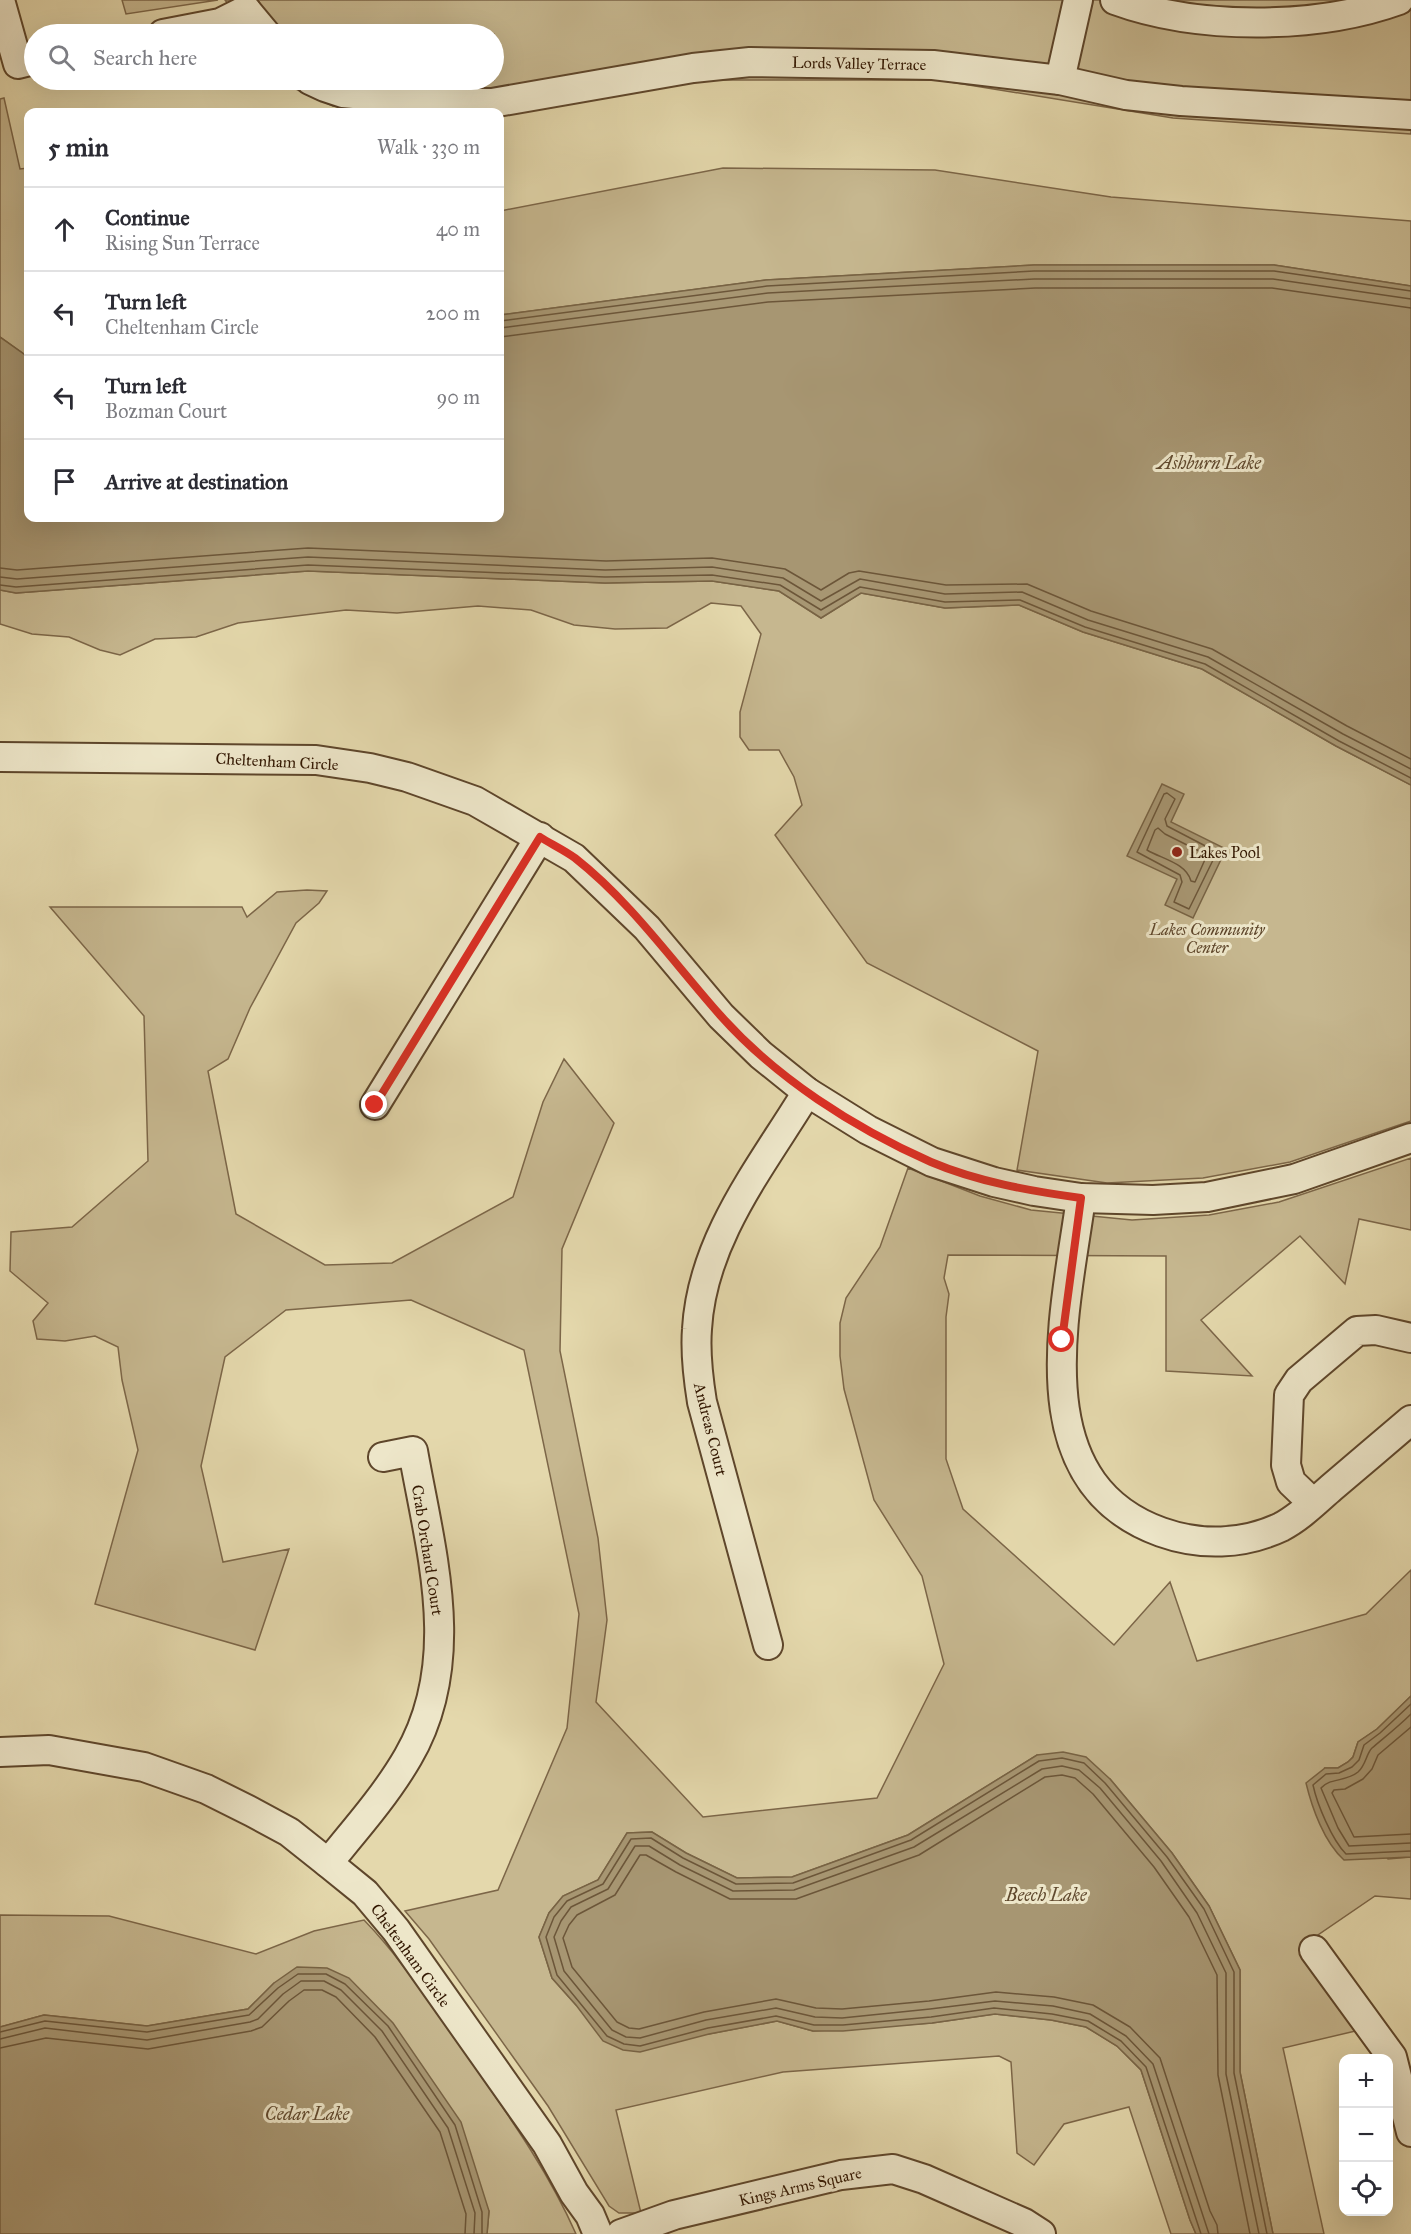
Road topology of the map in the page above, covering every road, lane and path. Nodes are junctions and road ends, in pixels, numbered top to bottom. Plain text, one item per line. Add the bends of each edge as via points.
1 (0, 0) edge
2 (1078, 0) edge
3 (1115, 0) edge
4 (1399, 0) edge
5 (249, 5) edge
6 (215, 24) edge
7 (260, 24) edge
8 (24, 62) edge
9 (1060, 80) junction
10 (334, 90) edge
11 (1411, 115) edge
12 (0, 757) edge
13 (540, 837) junction
14 (807, 1092) junction
15 (375, 1105) dead end
16 (1411, 1138) edge
17 (1081, 1198) junction
18 (1411, 1338) edge
19 (1411, 1420) edge
20 (383, 1457) dead end
21 (1313, 1503) junction
22 (768, 1645) dead end
23 (0, 1752) edge
24 (328, 1863) junction
25 (1314, 1950) dead end
26 (1411, 2132) edge
27 (597, 2234) edge
28 (621, 2234) edge
29 (1041, 2234) edge

1 - 8 street via 18,64
2 - 9 street
3 - 4 street via 1184,17 1242,22 1341,16
5 - 6 street
5 - 7 street
9 - 10 street, Lords Valley Terrace via 933,65 769,62 693,68 501,102 454,103
9 - 11 street, Lords Valley Terrace via 1181,102
12 - 13 street, Cheltenham Circle via 316,760 370,768 475,801
13 - 14 street, Cheltenham Circle via 574,858 608,889 647,928 722,1017
13 - 15 street
14 - 17 street, Cheltenham Circle via 868,1130 932,1162 1004,1184
14 - 22 street, Andreas Court via 726,1224 711,1257 697,1329 702,1402
16 - 17 street, Cheltenham Circle via 1294,1179 1207,1197
17 - 21 street via 1062,1340 1063,1399 1076,1452 1095,1484 1137,1521 1175,1537 1208,1542 1263,1534 1297,1518
18 - 21 street via 1376,1330 1358,1331 1299,1380 1288,1395 1287,1465 1291,1482
19 - 21 street
20 - 24 street, Crab Orchard Court via 413,1451 439,1601 435,1681 409,1756
23 - 24 street, Cheltenham Circle via 49,1750 144,1767 206,1789 252,1812 289,1832
24 - 27 street, Cheltenham Circle via 365,1893 396,1930 547,2144 590,2215
25 - 26 street via 1392,2057
28 - 29 street, Kings Arms Square via 674,2215 842,2175 893,2169 924,2179

